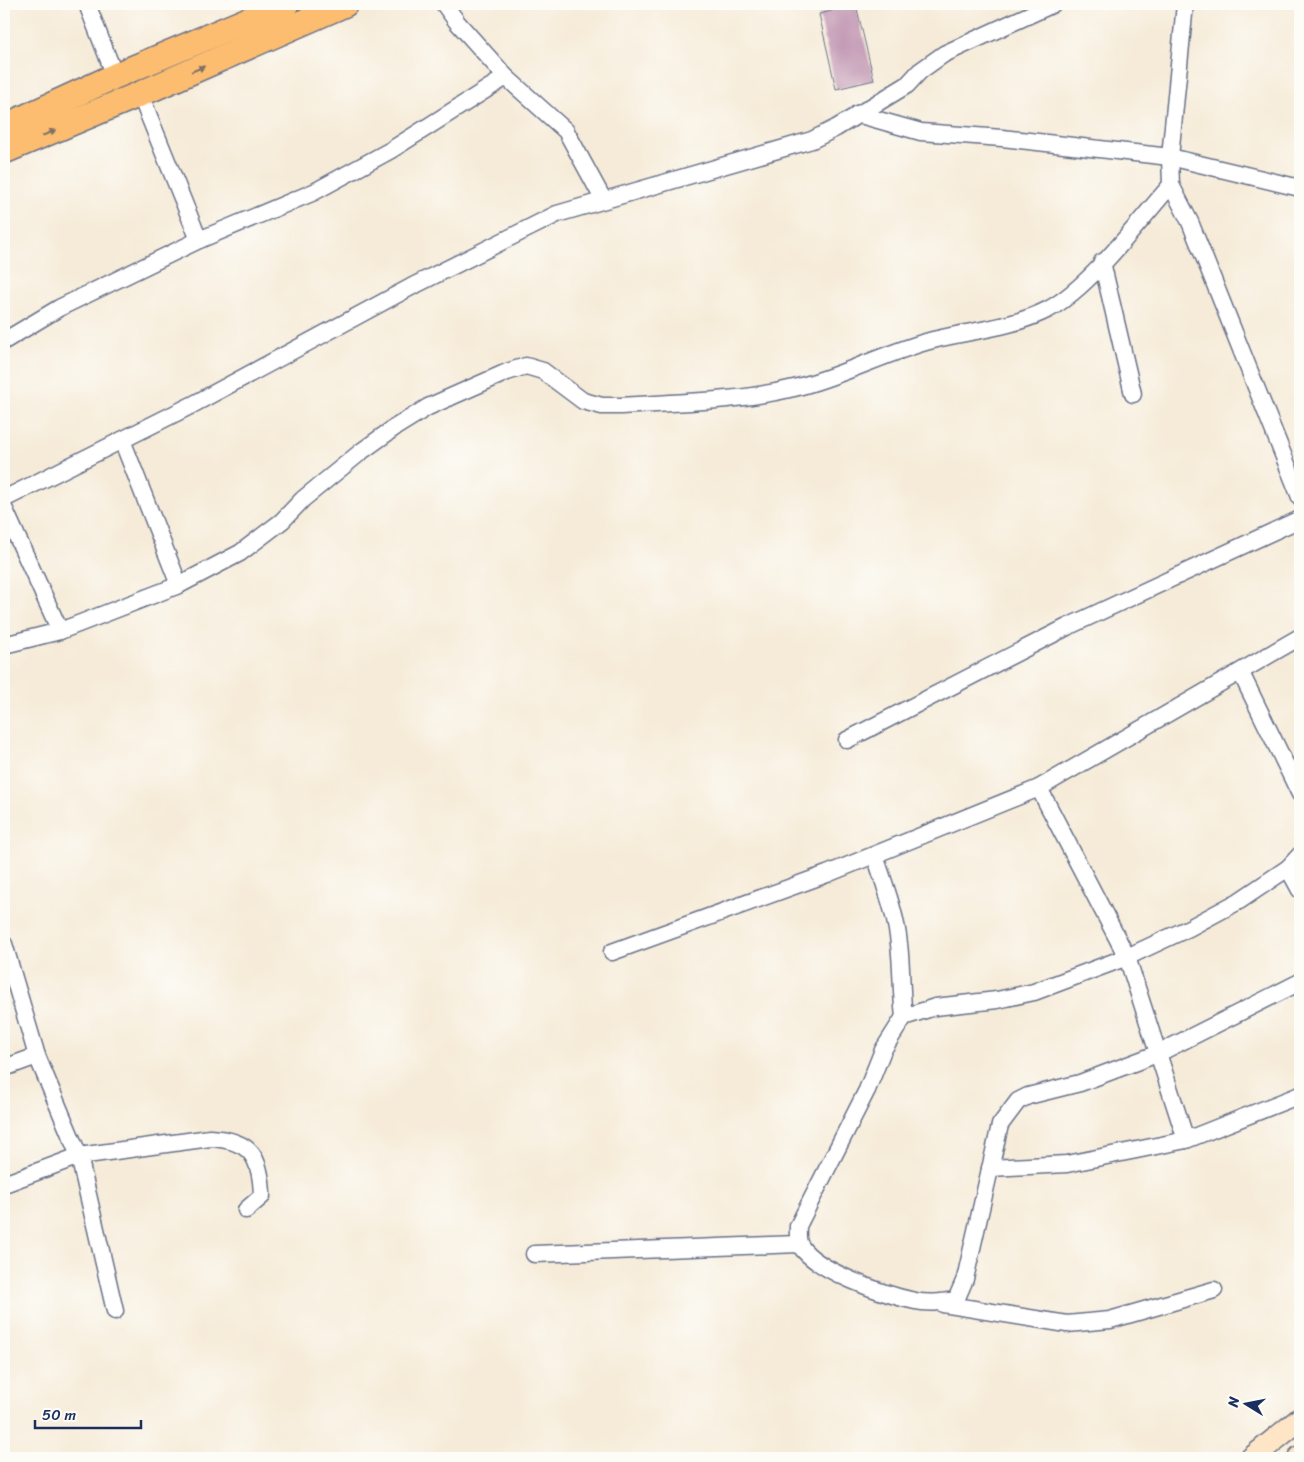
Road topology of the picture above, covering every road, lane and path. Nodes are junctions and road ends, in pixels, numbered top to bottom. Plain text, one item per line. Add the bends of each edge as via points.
1 (87, 4) edge
2 (286, 4) edge
3 (345, 4) edge
4 (444, 4) edge
5 (1053, 4) edge
6 (1185, 4) edge
7 (225, 30) junction
8 (238, 52) junction
9 (115, 76) junction
10 (506, 77) junction
11 (140, 94) junction
12 (857, 114) junction
13 (4, 127) edge
14 (4, 151) edge
15 (1170, 157) junction
16 (1171, 185) junction
17 (1300, 188) edge
18 (603, 199) junction
19 (199, 240) junction
20 (1102, 262) junction
21 (4, 342) edge
22 (1133, 394) dead end
23 (122, 440) junction
24 (1300, 497) edge
25 (4, 498) edge
26 (4, 508) edge
27 (1300, 519) edge
28 (179, 584) junction
29 (60, 631) junction
30 (1300, 637) edge
31 (4, 645) edge
32 (1241, 673) junction
33 (847, 740) dead end
34 (1040, 788) junction
35 (1300, 794) edge
36 (875, 855) junction
37 (1300, 855) edge
38 (1288, 868) junction
39 (1300, 890) edge
40 (4, 944) edge
41 (612, 952) dead end
42 (1127, 957) junction
43 (1300, 982) edge
44 (904, 1017) junction
45 (1157, 1054) junction
46 (38, 1056) junction
47 (4, 1068) edge
48 (1300, 1095) edge
49 (1186, 1140) junction
50 (79, 1156) junction
51 (990, 1168) junction
52 (4, 1184) edge
53 (246, 1210) dead end
54 (799, 1244) junction
55 (534, 1254) dead end
56 (1214, 1290) dead end
57 (939, 1303) junction
58 (115, 1311) dead end
59 (1300, 1419) edge
60 (1252, 1458) edge

1 - 9 street
2 - 7 main road
3 - 8 main road
4 - 10 street
5 - 12 street via 944,54 907,85
6 - 15 street
7 - 8 main road
7 - 9 main road
11 -> 8 main road
9 - 13 main road
10 - 18 street via 566,131
10 - 19 street via 391,150 314,192
14 -> 11 main road
11 - 19 street
12 - 15 street via 921,132
12 - 18 street via 812,140
15 - 16 street
15 - 17 street
16 - 20 street
16 - 24 street via 1190,222
18 - 23 street via 557,214 411,287
19 - 21 street via 59,308
20 - 22 street
20 - 28 street via 1075,290 1050,308 1013,324 933,340 795,388 739,399 602,406 583,401 543,371 526,366 507,372 428,407 394,428 240,553
23 - 25 street
23 - 28 street
26 - 29 street
27 - 33 street via 1067,626
28 - 29 street
29 - 31 street
30 - 32 street
32 - 34 street
32 - 35 street
34 - 36 street
34 - 42 street
36 - 41 street
36 - 44 street via 893,910
37 - 38 street
38 - 39 street
38 - 42 street via 1239,901
40 - 46 street
42 - 44 street via 1034,992 935,1007
42 - 45 street
43 - 45 street
44 - 54 street via 884,1050 798,1226
45 - 49 street
45 - 51 street via 1080,1083 1018,1101 1000,1125
46 - 47 street
46 - 50 street
48 - 49 street
49 - 51 street via 1067,1164
50 - 52 street
50 - 53 street via 210,1138 233,1140 257,1158 262,1174 262,1196
50 - 58 street
51 - 57 street via 965,1279 956,1300
54 - 55 street
54 - 57 street via 819,1264 853,1281 915,1301
56 - 57 street via 1110,1320 1066,1324
59 - 60 street

